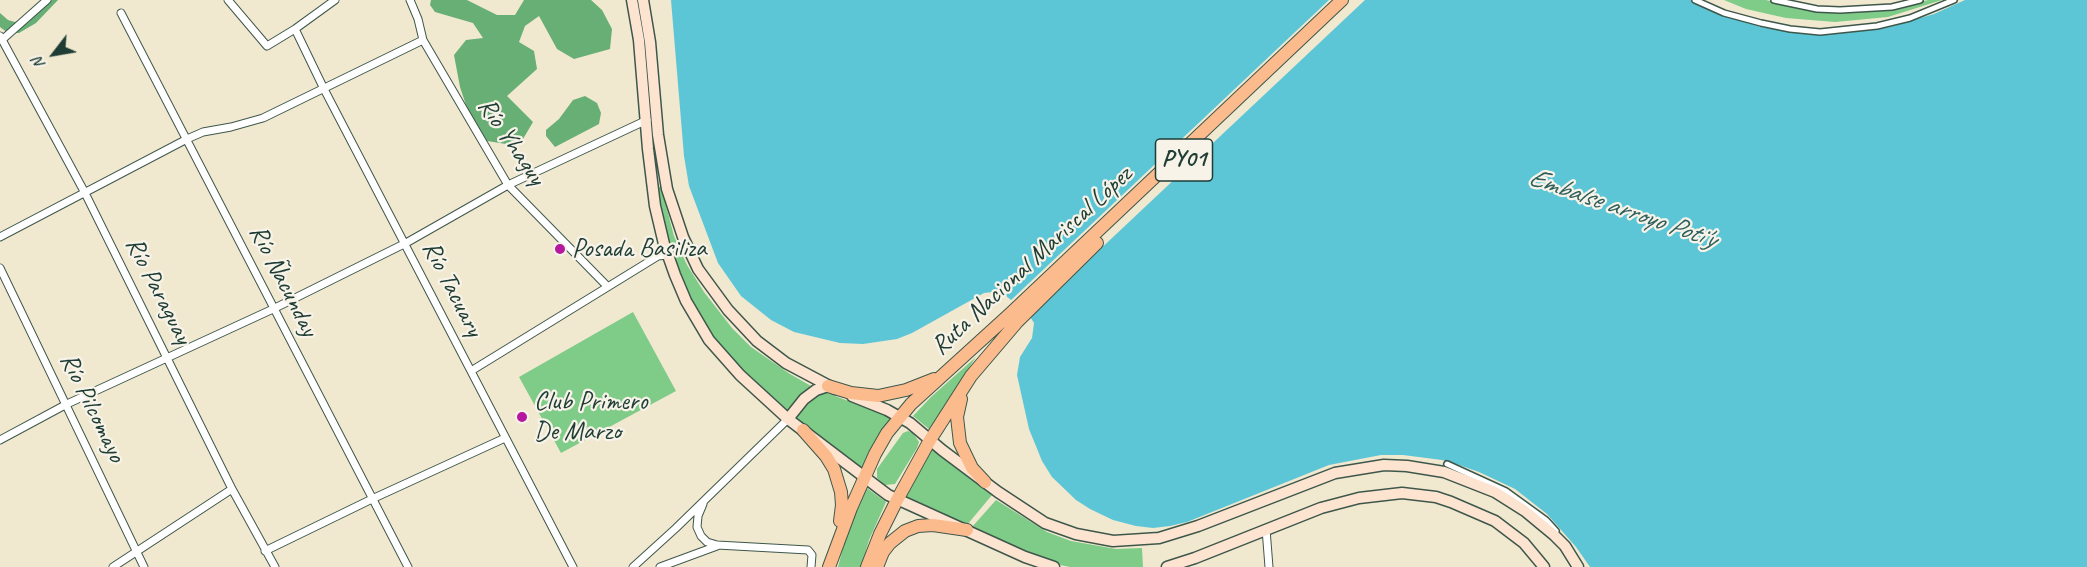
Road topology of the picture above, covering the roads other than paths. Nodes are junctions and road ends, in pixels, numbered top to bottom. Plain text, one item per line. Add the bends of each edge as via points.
1 (47, 0) edge
2 (228, 0) edge
3 (335, 0) edge
4 (410, 0) edge
5 (632, 0) edge
6 (643, 0) edge
7 (1342, 0) edge
8 (1352, 0) edge
9 (1695, 0) edge
10 (1774, 0) edge
11 (1920, 0) edge
12 (1954, 0) edge
13 (121, 13) dead end
14 (296, 29) junction
15 (1, 38) edge
16 (423, 40) junction
17 (324, 89) junction
18 (647, 120) junction
19 (187, 139) junction
20 (508, 185) junction
21 (85, 193) junction
22 (0, 237) edge
23 (406, 243) junction
24 (667, 255) junction
25 (0, 268) edge
26 (607, 286) junction
27 (273, 309) junction
28 (1013, 318) junction
29 (167, 357) junction
30 (471, 371) junction
31 (944, 374) junction
32 (971, 376) junction
33 (828, 386) junction
34 (67, 404) junction
35 (900, 418) junction
36 (788, 419) junction
37 (803, 430) junction
38 (505, 438) junction
39 (0, 440) edge
40 (930, 440) junction
41 (1447, 464) dead end
42 (864, 477) junction
43 (985, 482) junction
44 (232, 489) junction
45 (372, 499) junction
46 (897, 500) junction
47 (703, 502) junction
48 (1266, 529) junction
49 (967, 530) junction
50 (838, 540) junction
51 (717, 545) junction
52 (265, 551) junction
53 (137, 552) junction
54 (113, 567) edge
55 (144, 567) edge
56 (275, 567) edge
57 (408, 567) edge
58 (573, 567) edge
59 (633, 567) edge
60 (660, 567) edge
61 (811, 567) edge
62 (830, 567) edge
63 (867, 567) edge
64 (877, 567) edge
65 (1054, 567) edge
66 (1167, 567) edge
67 (1269, 567) edge
68 (1544, 567) edge
69 (1578, 567) edge
70 (1584, 567) edge

1 - 15 street
2 - 14 street via 267,46
3 - 14 street
4 - 16 street, Río Yhaguy
5 - 18 main road
6 - 33 main road via 667,189 698,269 757,341 786,363
7 - 28 highway, Ruta Nacional Mariscal López / PY01
8 - 28 highway, Ruta Nacional Mariscal López / PY01
9 - 12 street via 1729,15 1820,32 1877,26
10 - 11 street via 1840,10 1892,7
13 - 19 street, Río Ñacunday
14 - 17 street, Río Tacuary
15 - 21 street, Río Paraguay
16 - 17 street
16 - 20 street, Río Yhaguy
17 - 19 street via 263,118
17 - 23 street, Río Tacuary
18 - 20 street
18 - 24 main road via 653,190
19 - 21 street
19 - 27 street, Río Ñacunday
20 - 23 street
20 - 26 street, Río Yhaguy
21 - 22 street
21 - 29 street, Río Paraguay
23 - 27 street
23 - 30 street, Río Tacuary
24 - 26 street via 658,255
24 - 36 main road via 686,301 710,340 740,375
25 - 34 street, Río Pilcomayo
26 - 30 street
27 - 29 street
27 - 45 street, Río Ñacunday
28 - 31 highway, Ruta Nacional Mariscal López / PY01
28 - 32 highway, Ruta Nacional Mariscal López / PY01
29 - 34 street
29 - 44 street, Río Paraguay
30 - 38 street, Río Tacuary
31 - 33 highway via 906,390 878,396
31 - 35 highway, Ruta Nacional Mariscal López / PY01
32 - 40 highway, Ruta Nacional Mariscal López / PY01
32 - 43 highway via 958,408 957,432 965,456
33 - 35 main road
33 - 36 main road via 804,399
34 - 39 street
34 - 53 street, Río Pilcomayo
35 - 40 main road
35 - 42 highway, Ruta Nacional Mariscal López / PY01 via 887,433
36 - 37 main road
36 - 47 street
37 - 42 main road
37 - 50 highway via 826,456 838,481 842,506
38 - 45 street
38 - 58 street, Río Tacuary
40 - 43 main road
40 - 46 highway, Ruta Nacional Mariscal López / PY01
41 - 70 street via 1506,491 1530,507 1554,529
42 - 46 main road
42 - 50 highway, Ruta Nacional Mariscal López / PY01
43 - 69 main road via 1045,523 1113,541 1144,540 1178,532 1335,473 1384,465 1426,469 1481,485 1511,502 1554,535
44 - 52 street, Río Paraguay
44 - 53 street
45 - 52 street
45 - 57 street, Río Ñacunday
46 - 49 main road
46 - 63 highway, Ruta Nacional Mariscal López / PY01
47 - 51 street via 698,527 707,542
47 - 59 street
48 - 66 main road
48 - 67 street
48 - 68 main road via 1359,498 1401,493 1436,497 1495,521 1524,543
49 - 64 highway via 933,525 905,531 883,552
49 - 65 main road
50 - 62 highway, Ruta Nacional Mariscal López / PY01
51 - 60 street
51 - 61 street via 805,549 811,552
52 - 56 street, Río Paraguay
53 - 54 street
53 - 55 street, Río Pilcomayo

